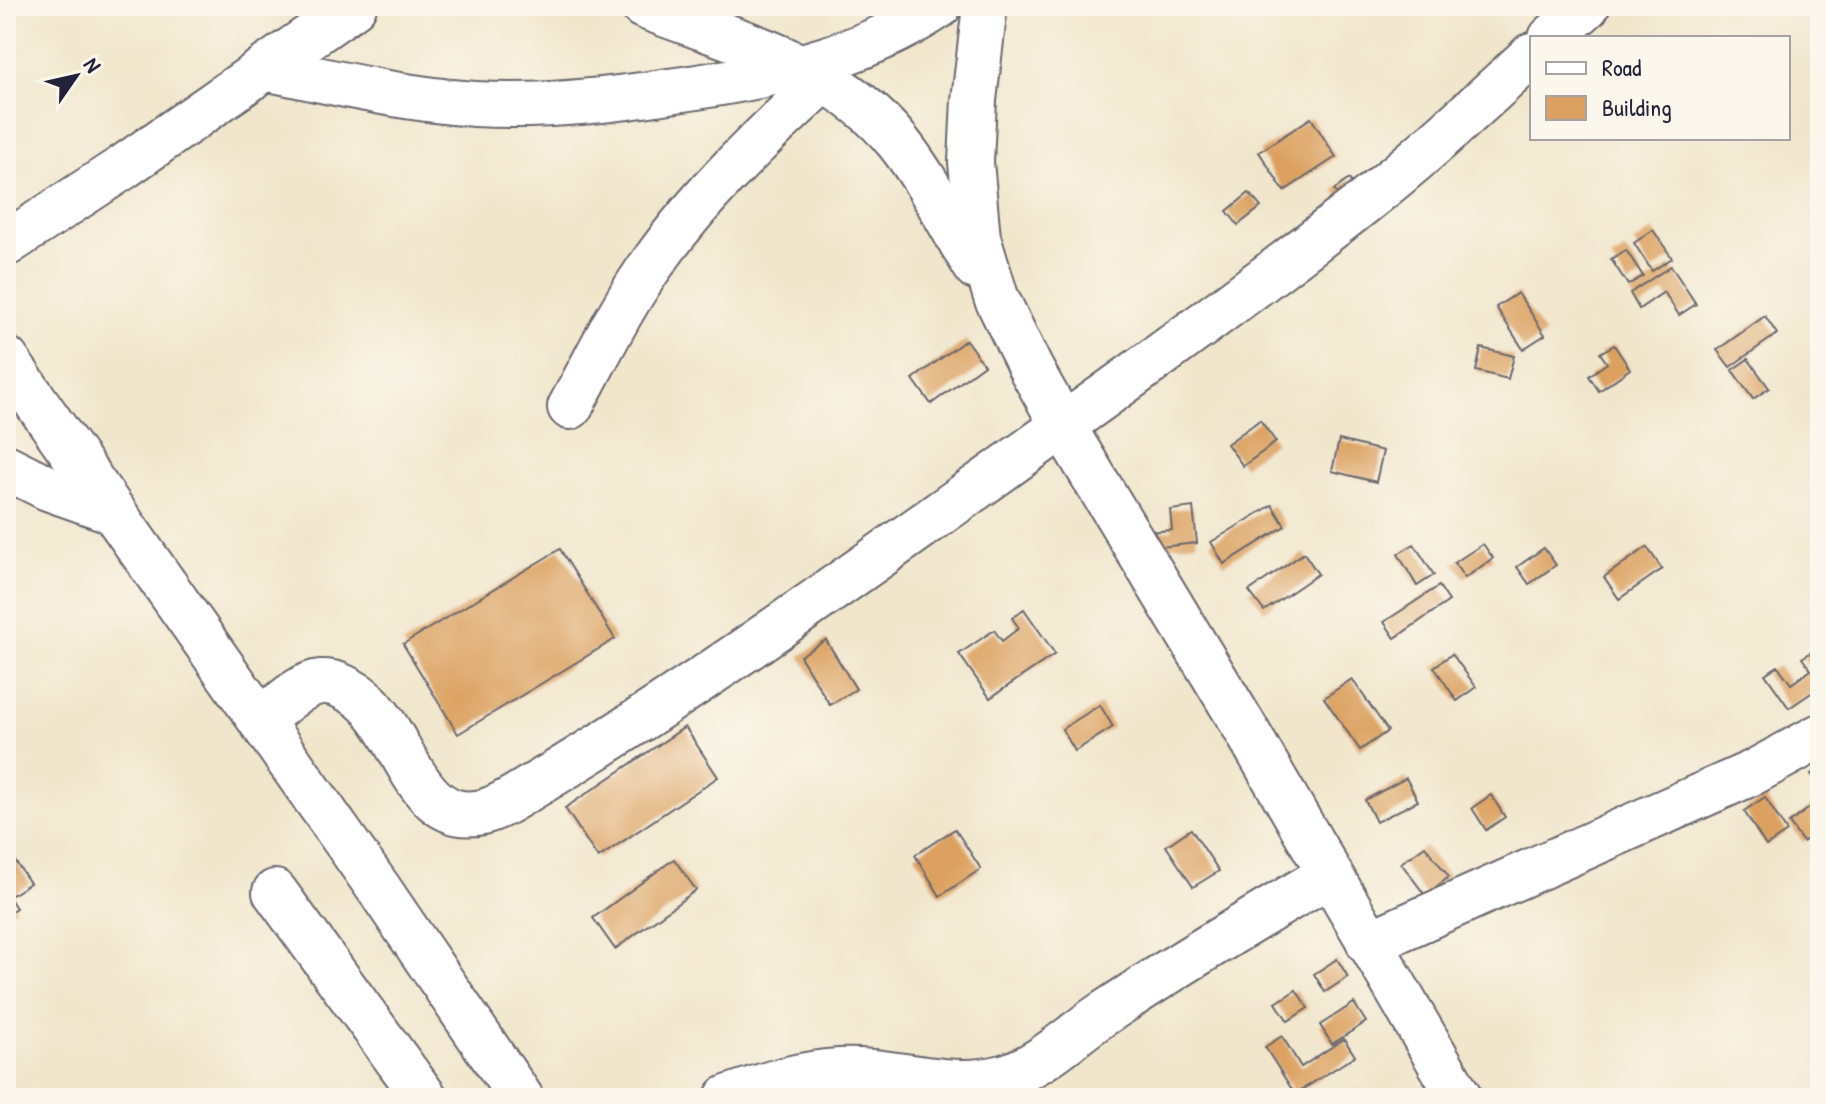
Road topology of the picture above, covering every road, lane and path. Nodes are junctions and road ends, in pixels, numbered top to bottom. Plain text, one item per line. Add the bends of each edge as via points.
1 (354, 6) edge
2 (643, 6) edge
3 (939, 6) edge
4 (1587, 6) edge
5 (989, 7) edge
6 (1553, 36) edge
7 (1530, 57) edge
8 (265, 68) junction
9 (814, 72) junction
10 (6, 244) edge
11 (996, 297) junction
12 (6, 359) edge
13 (570, 407) dead end
14 (1063, 426) junction
15 (6, 467) edge
16 (113, 511) junction
17 (261, 721) junction
18 (1820, 736) edge
19 (1329, 875) junction
20 (275, 892) dead end
21 (1369, 943) junction
22 (425, 1098) edge
23 (521, 1098) edge
24 (727, 1098) edge
25 (1460, 1098) edge

1 - 8 street
2 - 9 street via 753,44
3 - 9 street
4 - 6 street
5 - 11 street via 974,100 971,162 978,238
7 - 14 street via 1367,200
8 - 9 street via 411,97 492,104 626,98
8 - 10 street
9 - 11 street via 897,140
9 - 13 street via 716,183 639,283
11 - 14 street
12 - 16 street
14 - 17 street via 709,672 499,806 462,813 436,804 381,716 362,696 338,684 310,685
14 - 19 street
15 - 16 street
16 - 17 street
17 - 23 street
18 - 21 street via 1754,772
19 - 21 street
19 - 24 street via 1157,979 1039,1061 1004,1077 969,1083 840,1071 772,1082
20 - 22 street
21 - 25 street

